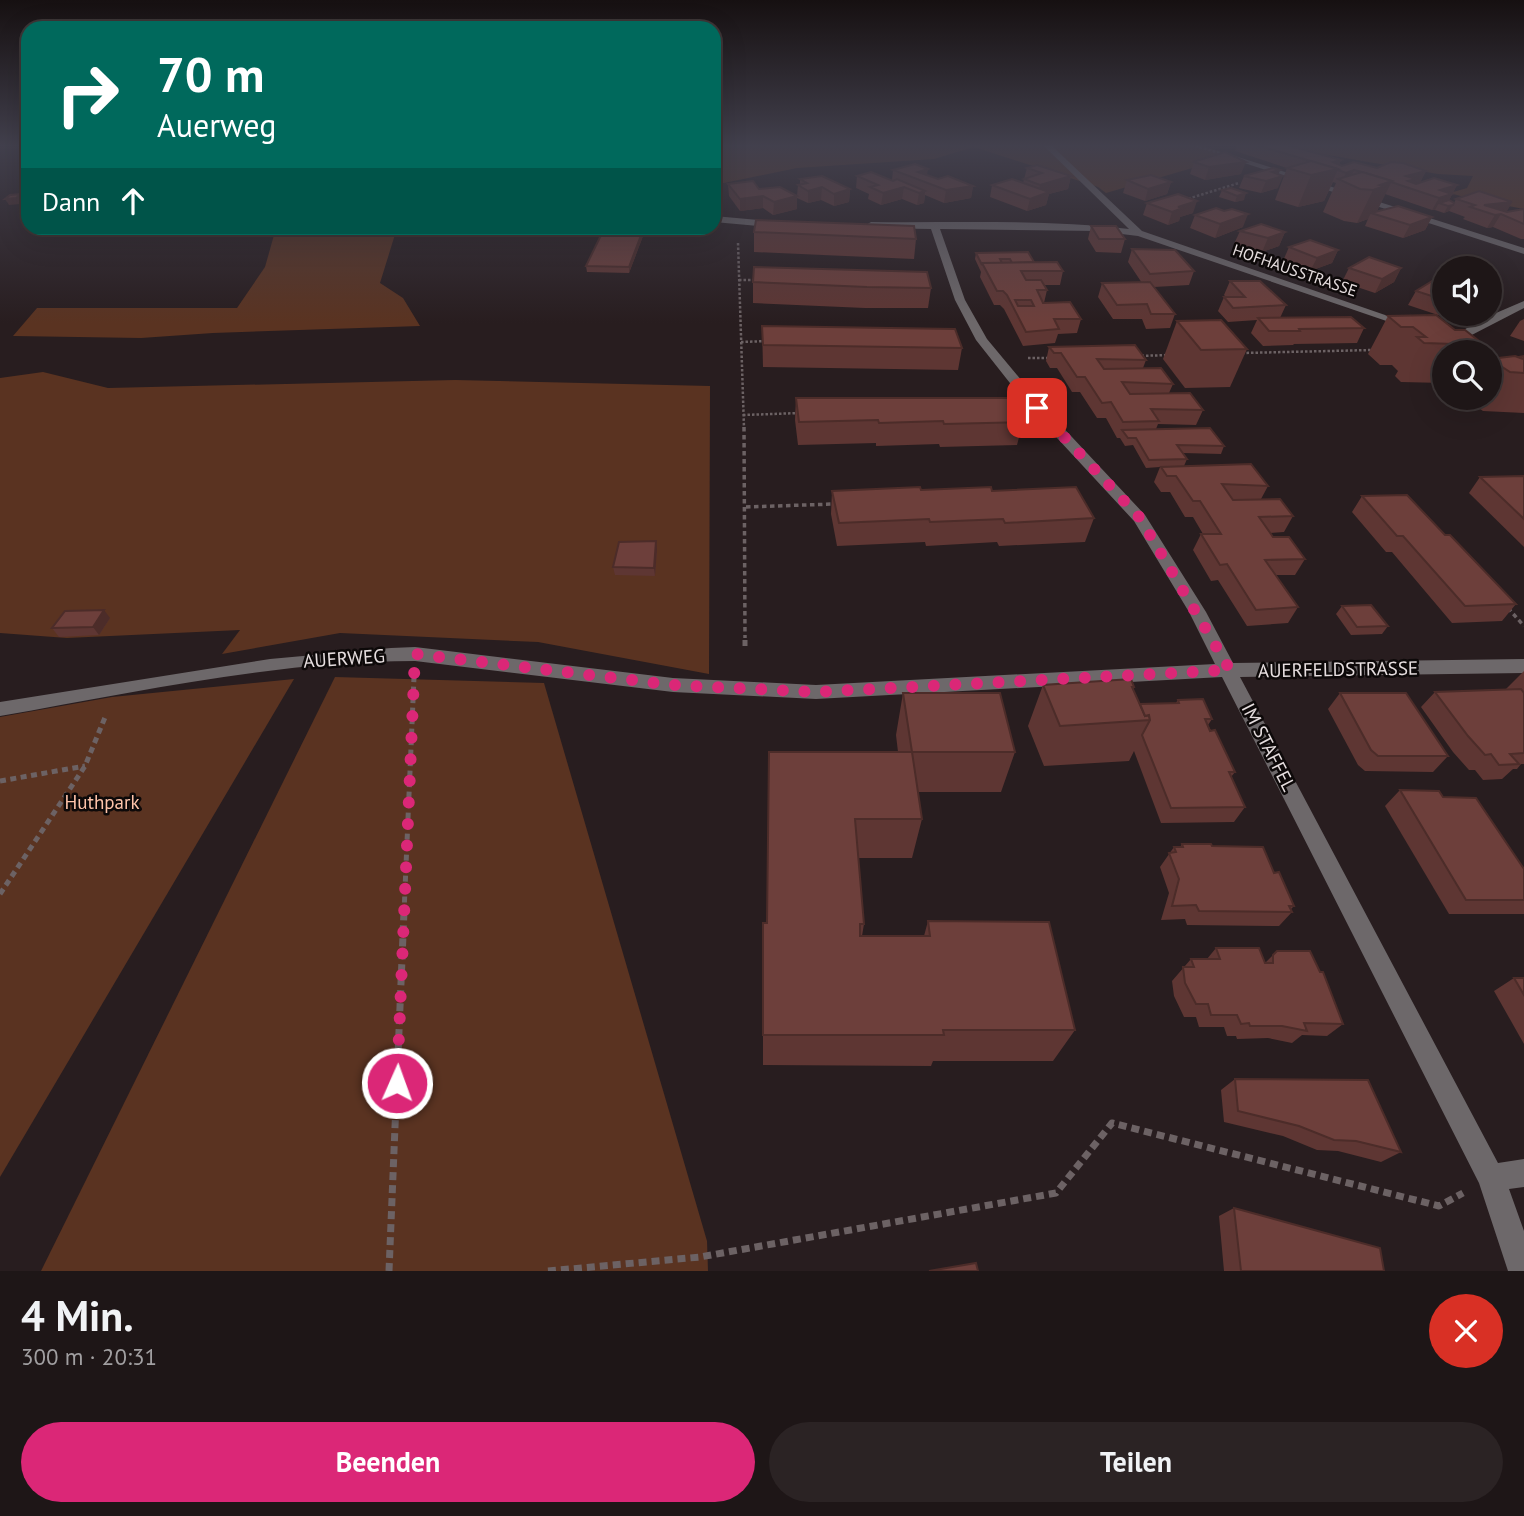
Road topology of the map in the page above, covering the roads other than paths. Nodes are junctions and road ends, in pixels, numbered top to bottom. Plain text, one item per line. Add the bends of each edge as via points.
1 (1109, 204) edge
2 (1383, 204) edge
3 (721, 220) edge
4 (788, 225) edge
5 (866, 225) edge
6 (934, 225) junction
7 (1139, 233) junction
8 (1524, 251) edge
9 (1524, 304) edge
10 (1416, 328) edge
11 (1451, 340) edge
12 (1524, 666) edge
13 (1230, 670) junction
14 (816, 692) joint
15 (0, 709) edge
16 (1524, 1173) edge
17 (1491, 1178) junction
18 (1524, 1271) edge

1 - 7 street
2 - 8 street
3 - 4 street
5 - 6 street, HOFHAUSSTRASSE
6 - 7 street, HOFHAUSSTRASSE
6 - 13 street, IM STAFFEL via 960,300 982,340 1037,408 1140,518
7 - 10 street, HOFHAUSSTRASSE
9 - 11 street
12 - 13 street, AUERFELDSTRASSE
13 - 14 street, AUERFELDSTRASSE
13 - 17 street, IM STAFFEL
14 - 15 street, AUERWEG via 673,685 384,654 298,661
16 - 17 street
17 - 18 street, IM STAFFEL

